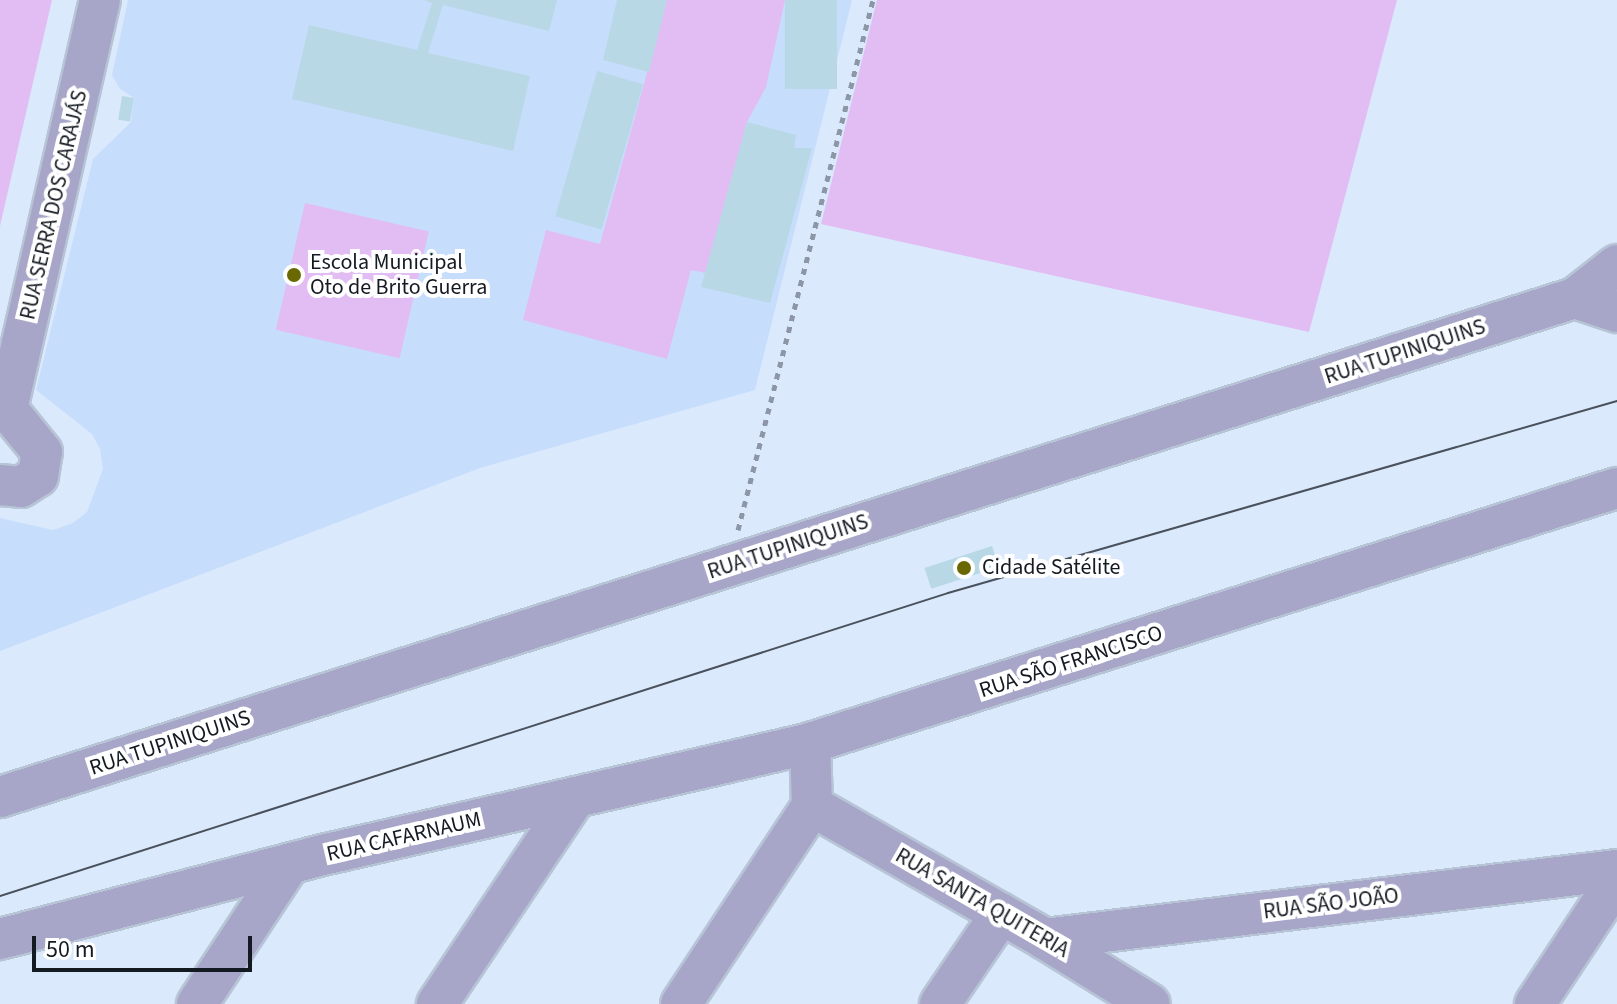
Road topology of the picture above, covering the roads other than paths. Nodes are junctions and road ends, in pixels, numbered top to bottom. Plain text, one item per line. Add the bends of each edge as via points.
1 (100, 0) edge
2 (1617, 265) edge
3 (1575, 298) junction
4 (1617, 312) edge
5 (4, 411) edge
6 (0, 485) edge
7 (1617, 488) edge
8 (810, 743) junction
9 (0, 797) edge
10 (575, 798) junction
11 (812, 806) junction
12 (288, 866) junction
13 (1617, 870) edge
14 (1617, 880) edge
15 (1001, 914) junction
16 (0, 939) edge
17 (1045, 939) junction
18 (197, 1004) edge
19 (437, 1004) edge
20 (681, 1004) edge
21 (940, 1004) edge
22 (1150, 1004) edge
23 (1535, 1004) edge

1 - 5 street, RUA SERRA DOS CARAJÁS
2 - 3 street, RUA TUPINIQUINS
3 - 4 street
3 - 9 street, RUA TUPINIQUINS
5 - 6 street, RUA SERRA DOS CARAJÁS via 42,452 38,476 21,487
7 - 8 street, RUA SÃO FRANCISCO
8 - 10 street, RUA CAFARNAUM
8 - 11 street
10 - 12 street, RUA CAFARNAUM
10 - 19 street
11 - 15 street, RUA SANTA QUITERIA
11 - 20 street
12 - 16 street, RUA CAFARNAUM
12 - 18 street
13 - 17 street, RUA SÃO JOÃO
14 - 23 street
15 - 17 street, RUA SANTA QUITERIA
15 - 21 street
17 - 22 street, RUA SANTA QUITERIA

